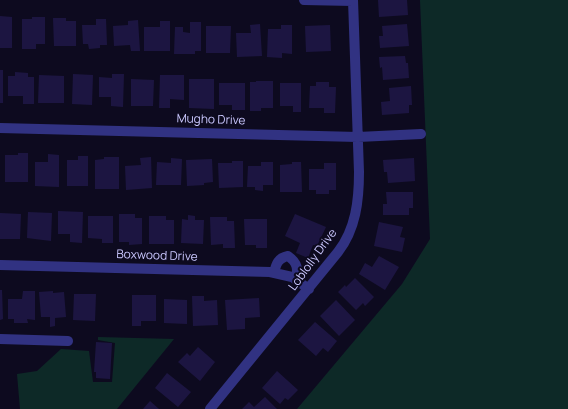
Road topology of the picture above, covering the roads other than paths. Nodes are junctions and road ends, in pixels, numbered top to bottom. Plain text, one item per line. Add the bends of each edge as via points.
1 (304, 0) edge
2 (353, 1) edge
3 (0, 128) edge
4 (421, 134) dead end
5 (358, 137) junction
6 (0, 265) edge
7 (274, 273) junction
8 (296, 280) junction
9 (309, 289) junction
10 (0, 339) edge
11 (68, 341) dead end
12 (210, 409) edge

1 - 2 street
2 - 5 street, Loblolly Drive
3 - 5 street, Mugho Drive
4 - 5 street, Mugho Drive
5 - 9 street, Loblolly Drive via 359,200 351,229 340,249
6 - 7 street, Boxwood Drive
7 - 8 street, Boxwood Drive
7 - 8 street via 281,258 288,256 295,261
8 - 9 street, Boxwood Drive
9 - 12 street, Loblolly Drive
10 - 11 street

